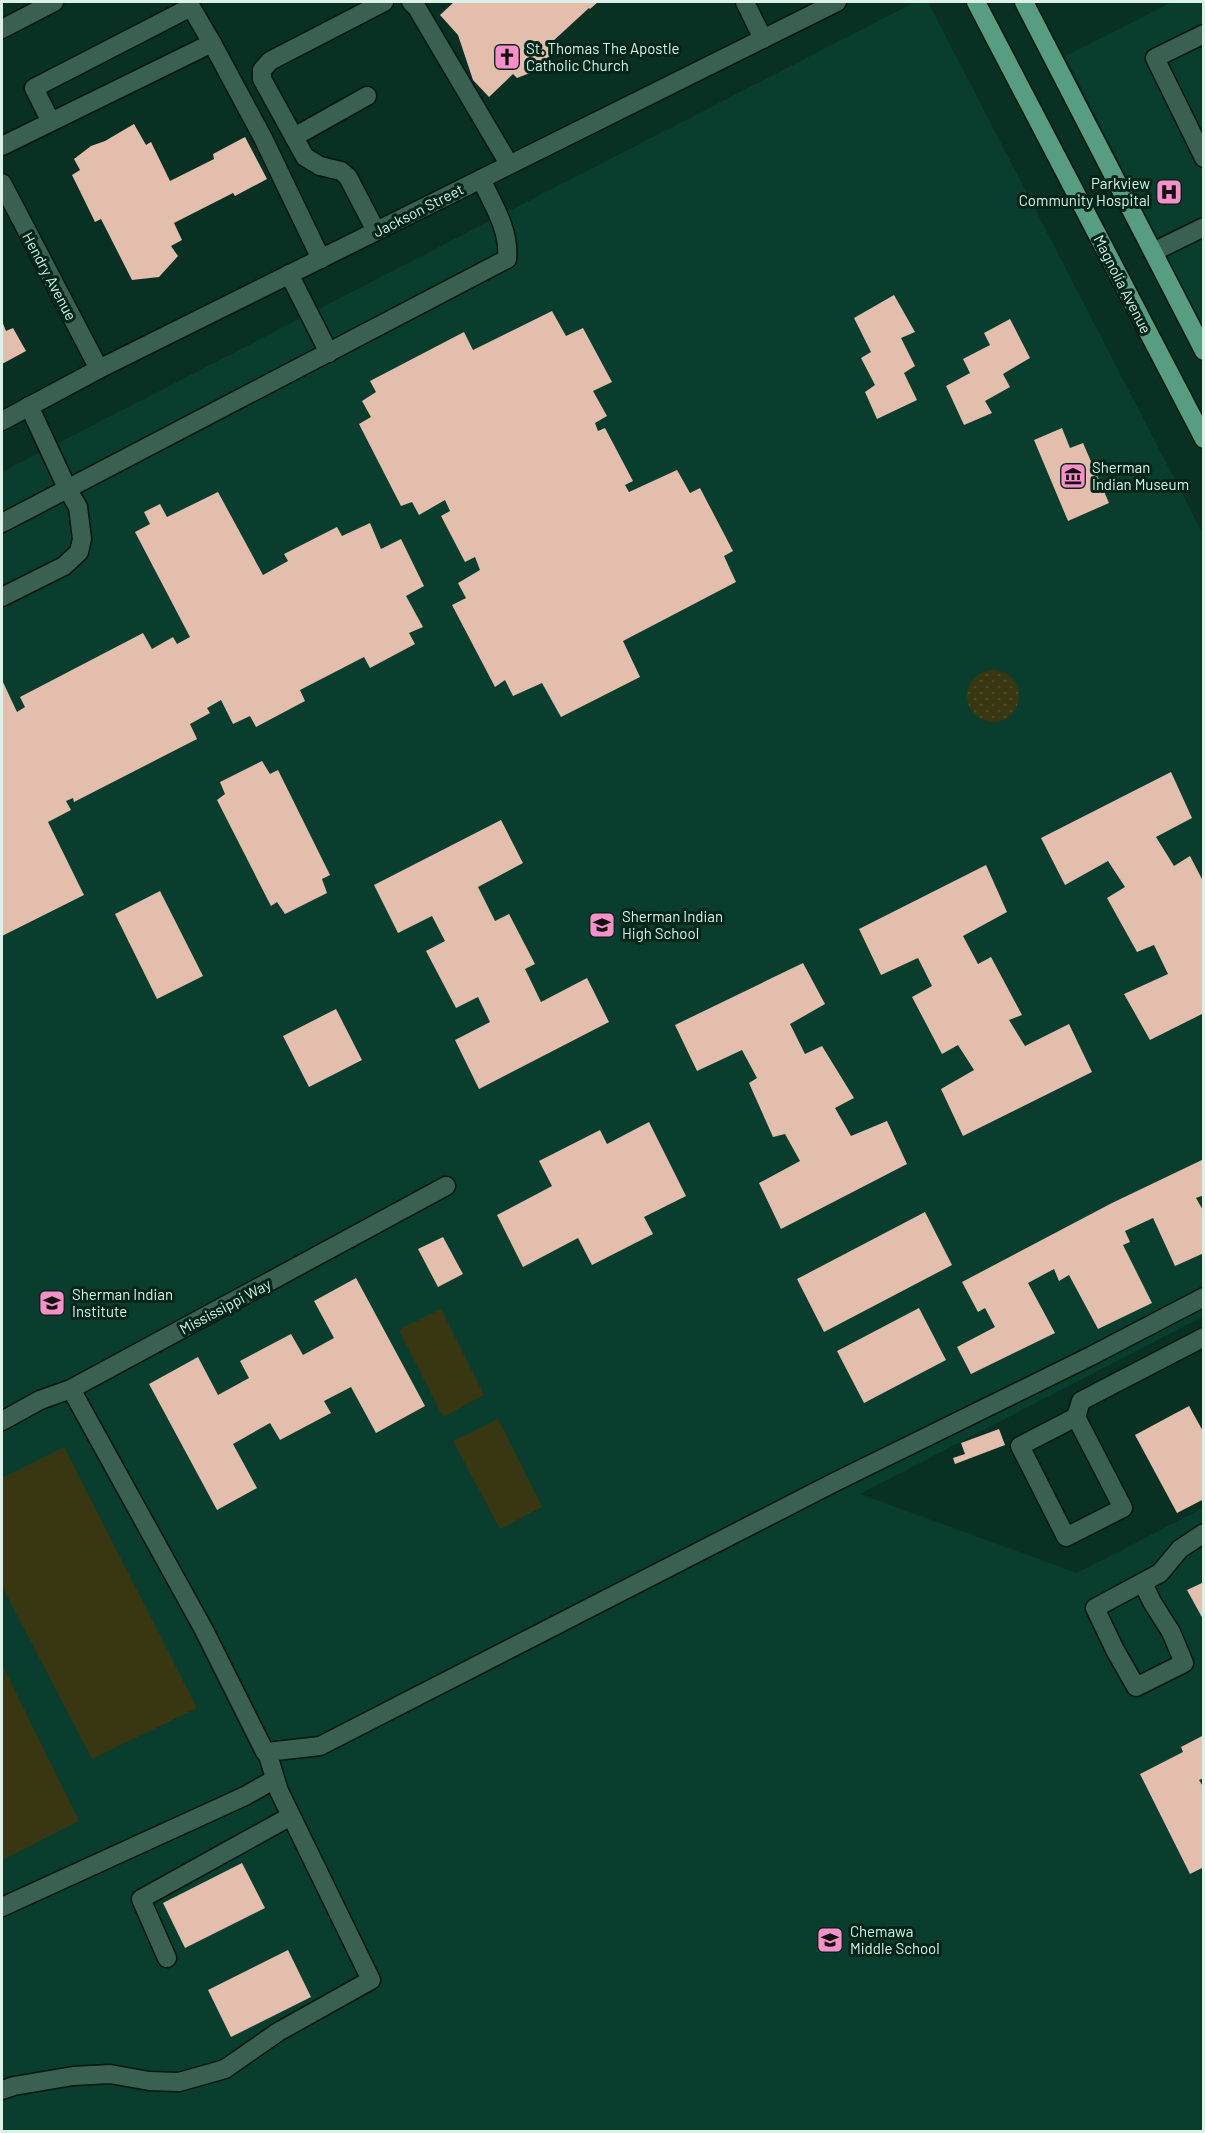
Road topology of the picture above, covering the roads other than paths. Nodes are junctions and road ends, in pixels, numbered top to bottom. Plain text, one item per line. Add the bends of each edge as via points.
1 (54, 2) edge
2 (384, 2) edge
3 (411, 2) edge
4 (745, 2) edge
5 (837, 2) edge
6 (976, 2) edge
7 (1024, 2) edge
8 (2, 29) edge
9 (1203, 34) edge
10 (763, 39) junction
11 (212, 43) junction
12 (367, 96) dead end
13 (51, 122) junction
14 (294, 137) junction
15 (2, 146) edge
16 (1203, 158) edge
17 (509, 164) junction
18 (481, 179) junction
19 (3, 191) edge
20 (1203, 227) edge
21 (376, 231) junction
22 (1152, 252) junction
23 (321, 259) junction
24 (290, 274) junction
25 (1203, 351) edge
26 (328, 353) junction
27 (99, 369) junction
28 (29, 406) junction
29 (2, 421) edge
30 (1203, 439) edge
31 (68, 490) junction
32 (2, 523) edge
33 (2, 597) edge
34 (446, 1186) dead end
35 (1203, 1297) edge
36 (1203, 1337) edge
37 (71, 1389) junction
38 (1076, 1417) junction
39 (2, 1421) edge
40 (1203, 1533) edge
41 (1143, 1583) junction
42 (267, 1752) junction
43 (275, 1779) junction
44 (291, 1816) junction
45 (2, 1907) edge
46 (167, 1958) dead end
47 (2, 2090) edge

1 - 8 street
2 - 14 street via 270,61 262,70 262,79
3 - 17 street
4 - 10 street
5 - 10 street, Jackson Street
6 - 30 main road, Magnolia Avenue
7 - 22 main road
9 - 16 street via 1155,58
10 - 17 street, Jackson Street
11 - 13 street
11 - 13 street via 191,7 34,88
11 - 23 street
12 - 14 street
13 - 15 street
14 - 21 street via 305,157 348,177
17 - 18 street, Jackson Street
18 - 21 street, Jackson Street
18 - 26 street via 505,230 507,259
19 - 27 street, Hendry Avenue
20 - 22 street
21 - 23 street, Jackson Street
22 - 25 main road
23 - 24 street, Jackson Street
24 - 26 street
24 - 27 street, Jackson Street
26 - 31 street
27 - 28 street, Jackson Street
28 - 29 street, Jackson Street
28 - 31 street
31 - 32 street
31 - 33 street via 78,507 82,532 79,552 64,566
34 - 37 street, Mississippi Way
35 - 42 street via 320,1746
36 - 38 street via 1081,1401
37 - 39 street, Mississippi Way via 40,1400
37 - 42 street
38 - 38 street via 1020,1446 1066,1537 1123,1508
40 - 41 street via 1180,1549 1160,1573
41 - 41 street via 1184,1663 1136,1687 1095,1608
42 - 43 street
43 - 44 street
43 - 45 street
44 - 46 street via 141,1899
44 - 47 street via 371,1980 278,2032 225,2069 179,2082 110,2074 82,2075

